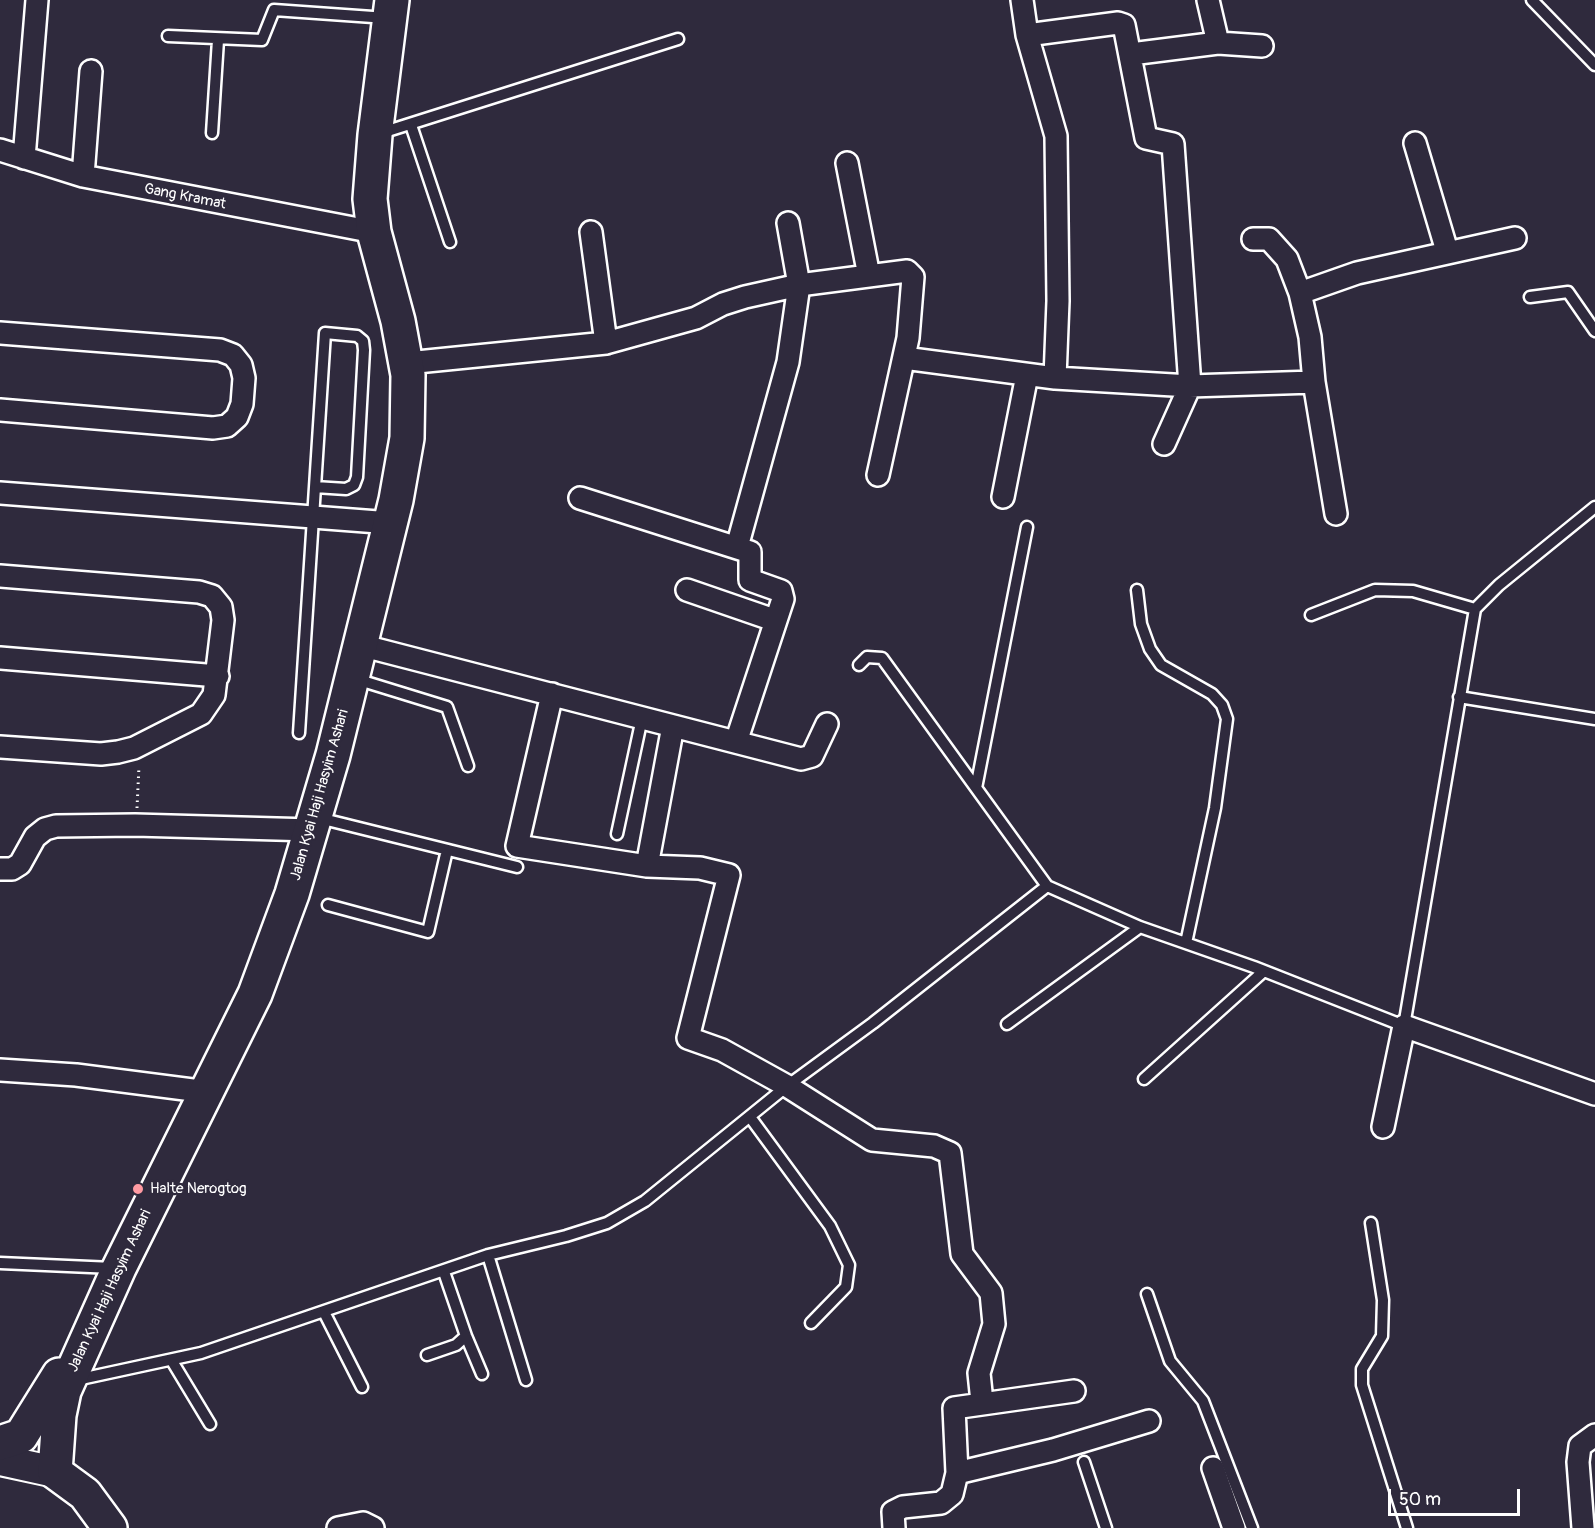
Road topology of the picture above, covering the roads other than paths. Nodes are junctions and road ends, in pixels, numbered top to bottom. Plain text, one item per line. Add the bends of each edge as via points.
1 (37, 0) edge
2 (1022, 0) edge
3 (1208, 0) edge
4 (1532, 0) edge
5 (391, 9) edge
6 (1027, 35) junction
7 (168, 36) dead end
8 (678, 39) dead end
9 (218, 40) junction
10 (1218, 43) junction
11 (1262, 46) dead end
12 (1131, 54) junction
13 (1595, 65) edge
14 (92, 71) dead end
15 (411, 125) junction
16 (212, 134) dead end
17 (375, 135) junction
18 (1415, 143) dead end
19 (0, 150) edge
20 (24, 158) junction
21 (847, 163) dead end
22 (83, 176) junction
23 (788, 224) dead end
24 (374, 232) junction
25 (591, 232) dead end
26 (1515, 238) dead end
27 (1254, 239) dead end
28 (450, 242) dead end
29 (1447, 251) junction
30 (869, 276) junction
31 (798, 285) junction
32 (1300, 293) junction
33 (1530, 297) dead end
34 (1595, 331) edge
35 (0, 333) edge
36 (606, 343) junction
37 (904, 358) junction
38 (407, 363) junction
39 (1027, 375) junction
40 (1054, 378) junction
41 (1314, 382) junction
42 (1190, 386) junction
43 (0, 410) edge
44 (1164, 444) dead end
45 (878, 475) dead end
46 (315, 488) junction
47 (0, 493) edge
48 (1004, 497) dead end
49 (580, 498) dead end
50 (1595, 507) edge
51 (1336, 514) dead end
52 (313, 517) junction
53 (391, 523) junction
54 (1028, 527) dead end
55 (737, 546) junction
56 (0, 576) edge
57 (687, 590) dead end
58 (1137, 590) dead end
59 (1475, 609) junction
60 (1311, 615) dead end
61 (774, 620) junction
62 (360, 645) junction
63 (0, 658) edge
64 (859, 665) dead end
65 (218, 676) junction
66 (353, 678) junction
67 (552, 694) junction
68 (1459, 697) junction
69 (642, 718) junction
70 (1595, 719) edge
71 (827, 724) dead end
72 (673, 726) junction
73 (299, 733) dead end
74 (736, 742) junction
75 (0, 747) edge
76 (468, 766) dead end
77 (976, 788) junction
78 (314, 824) junction
79 (617, 834) dead end
80 (447, 850) junction
81 (647, 866) junction
82 (517, 867) dead end
83 (0, 869) edge
84 (1047, 886) junction
85 (328, 905) dead end
86 (1140, 927) junction
87 (1186, 943) junction
88 (1264, 970) junction
89 (1007, 1024) dead end
90 (1404, 1026) junction
91 (0, 1070) edge
92 (1144, 1079) dead end
93 (787, 1086) junction
94 (208, 1092) junction
95 (1595, 1094) edge
96 (750, 1117) junction
97 (1383, 1126) dead end
98 (1371, 1223) dead end
99 (488, 1256) junction
100 (0, 1263) edge
101 (119, 1268) junction
102 (444, 1272) junction
103 (1147, 1294) dead end
104 (324, 1312) junction
105 (811, 1323) dead end
106 (466, 1336) junction
107 (427, 1355) dead end
108 (172, 1361) junction
109 (73, 1368) junction
110 (482, 1374) dead end
111 (525, 1380) dead end
112 (362, 1387) dead end
113 (1074, 1391) dead end
114 (982, 1402) junction
115 (1142, 1423) dead end
116 (210, 1424) dead end
117 (1595, 1435) edge
118 (0, 1443) edge
119 (0, 1460) edge
120 (1084, 1462) dead end
121 (1213, 1468) dead end
122 (55, 1472) junction
123 (957, 1473) junction
124 (110, 1528) edge
125 (338, 1528) edge
126 (373, 1528) edge
127 (894, 1528) edge
128 (1106, 1528) edge
129 (1234, 1528) edge
130 (1252, 1528) edge
131 (1407, 1528) edge
132 (1583, 1528) edge

1 - 20 street
2 - 6 street
3 - 10 street
4 - 13 lane
5 - 9 lane via 274,10 262,40
5 - 17 main road, Jalan Kyai Haji Hasyim Ashari
6 - 12 street via 1118,23 1124,25
6 - 40 street via 1056,136 1058,301
7 - 9 lane
8 - 15 lane
9 - 16 lane
10 - 11 street
10 - 12 street
12 - 42 street via 1146,138 1173,144
14 - 22 street
15 - 17 lane
15 - 28 lane
17 - 24 main road, Jalan Kyai Haji Hasyim Ashari via 370,199
18 - 29 street
19 - 20 street, Gang Kramat
20 - 22 street, Gang Kramat
21 - 30 street
22 - 24 street, Gang Kramat
23 - 31 street
24 - 38 main road, Jalan Kyai Haji Hasyim Ashari
25 - 36 street
26 - 29 street
27 - 32 street via 1269,239 1287,259
29 - 32 street via 1357,273
30 - 31 street
30 - 37 street via 911,273
31 - 36 street via 745,297 696,318
31 - 55 street via 788,362
32 - 41 street via 1310,337
33 - 34 lane via 1568,291
35 - 43 street via 220,350 233,354 244,378 237,417 227,426 213,428
36 - 38 street
37 - 39 street
37 - 45 street
38 - 53 main road, Jalan Kyai Haji Hasyim Ashari via 406,438
39 - 40 street
39 - 48 street
40 - 42 street
41 - 42 street
41 - 51 street
42 - 44 street
46 - 46 lane via 325,333 357,336 363,341 364,350 357,477 354,485 346,489
46 - 52 lane
47 - 52 street
49 - 55 street
50 - 59 lane
52 - 53 street
52 - 73 lane
53 - 62 main road, Jalan Kyai Haji Hasyim Ashari
54 - 77 lane
55 - 61 street via 750,552 750,580 781,591 783,599
56 - 65 street via 212,596 223,620
57 - 61 street
58 - 87 lane via 1141,624 1161,665 1212,694 1227,719 1215,807
59 - 60 lane via 1413,591 1376,590
59 - 68 lane
61 - 74 street
62 - 66 main road, Jalan Kyai Haji Hasyim Ashari
62 - 67 street
63 - 65 street
64 - 77 lane via 867,657 882,658
65 - 75 street via 214,695 201,714 134,748 101,754
66 - 76 lane via 447,707
66 - 78 main road, Jalan Kyai Haji Hasyim Ashari
67 - 69 street
67 - 81 street via 517,846
68 - 70 lane
68 - 90 lane
69 - 72 street
69 - 79 lane
71 - 74 street via 812,756 801,759
72 - 74 street
72 - 81 street
77 - 84 lane
78 - 80 lane
78 - 83 street via 56,826 35,837 20,864
78 - 94 main road, Jalan Kyai Haji Hasyim Ashari via 255,994
80 - 82 lane
80 - 85 lane via 428,932
81 - 93 street via 700,868 729,875 688,1038 722,1050
84 - 86 lane
84 - 93 lane
86 - 87 lane
86 - 89 lane
87 - 88 lane
88 - 90 lane
88 - 92 lane
90 - 95 street
90 - 97 street
91 - 94 street via 76,1075
93 - 96 lane
93 - 114 street via 872,1140 934,1146 950,1153 962,1254 991,1293 994,1324 979,1373
94 - 101 main road, Jalan Kyai Haji Hasyim Ashari
96 - 99 lane via 645,1201 607,1223
96 - 105 lane via 830,1226 849,1265 846,1287
98 - 131 lane via 1383,1300 1382,1336 1362,1369 1362,1385
99 - 102 lane
99 - 111 lane
100 - 101 lane
101 - 109 main road, Jalan Kyai Haji Hasyim Ashari
102 - 104 lane
102 - 106 lane
103 - 130 lane via 1170,1361 1203,1401
104 - 108 lane
104 - 112 lane
106 - 107 lane via 456,1345
106 - 110 lane
108 - 109 lane
108 - 116 lane
109 - 118 main road via 56,1379 21,1436
109 - 122 main road, Jalan Kyai Haji Hasyim Ashari via 59,1414
113 - 114 street
114 - 123 street via 954,1408
115 - 123 street
117 - 132 street via 1580,1446
119 - 122 main road
120 - 128 lane
121 - 129 street
122 - 124 main road via 85,1494
123 - 127 street via 952,1494 941,1503 903,1507 893,1512
125 - 126 street via 363,1523

